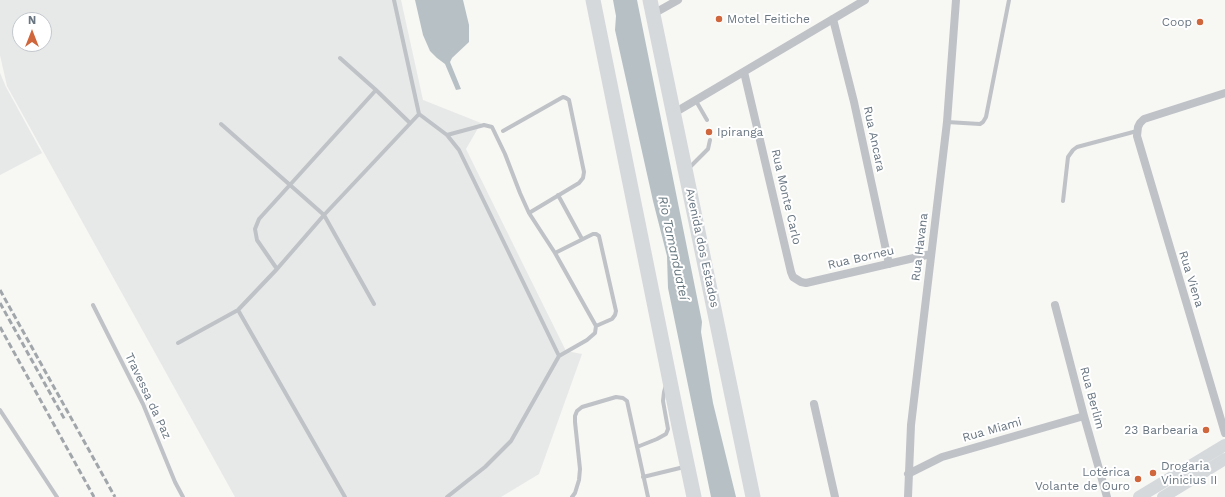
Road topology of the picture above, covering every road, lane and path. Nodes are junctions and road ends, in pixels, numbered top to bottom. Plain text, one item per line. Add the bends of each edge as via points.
1 (394, 0) edge
2 (593, 0) edge
3 (678, 0) edge
4 (865, 0) edge
5 (956, 0) edge
6 (1009, 0) edge
7 (652, 7) edge
8 (833, 19) junction
9 (340, 58) dead end
10 (744, 72) junction
11 (376, 90) junction
12 (1225, 93) edge
13 (696, 101) junction
14 (674, 113) junction
15 (419, 114) junction
16 (707, 120) dead end
17 (947, 122) junction
18 (410, 123) junction
19 (222, 124) dead end
20 (503, 131) dead end
21 (1137, 131) junction
22 (447, 135) junction
23 (710, 140) dead end
24 (686, 170) junction
25 (290, 185) junction
26 (558, 195) junction
27 (1063, 201) dead end
28 (529, 213) junction
29 (324, 215) junction
30 (582, 239) junction
31 (555, 253) junction
32 (931, 254) junction
33 (889, 264) junction
34 (277, 269) junction
35 (797, 280) joint
36 (374, 304) dead end
37 (93, 305) dead end
38 (1055, 305) dead end
39 (238, 310) junction
40 (596, 326) junction
41 (178, 343) dead end
42 (559, 356) junction
43 (669, 376) junction
44 (814, 404) dead end
45 (0, 410) edge
46 (1084, 416) junction
47 (1225, 433) edge
48 (1225, 445) edge
49 (636, 447) junction
50 (1225, 459) edge
51 (687, 466) junction
52 (908, 474) junction
53 (643, 477) junction
54 (58, 497) edge
55 (183, 497) edge
56 (345, 497) edge
57 (447, 497) edge
58 (572, 497) edge
59 (648, 497) edge
60 (694, 497) edge
61 (753, 497) edge
62 (836, 497) edge
63 (908, 497) edge
64 (1107, 497) edge
65 (1139, 497) edge
66 (1163, 497) edge

1 - 15 lane
2 - 43 highway
3 - 7 street
4 - 8 street
5 - 17 street, Rua Havana
6 - 17 lane via 986,117 980,124
7 - 14 highway, Avenida dos Estados
8 - 10 street
8 - 33 street, Rua Ancara
9 - 11 lane
10 - 13 street
10 - 35 street, Rua Monte Carlo via 791,272
11 - 18 lane
11 - 25 lane
12 - 21 street via 1144,119
13 - 14 street
13 - 16 lane
14 - 24 highway, Avenida dos Estados
15 - 18 lane
15 - 22 lane
17 - 32 street, Rua Havana
18 - 29 lane
19 - 25 lane
20 - 26 lane via 563,97 569,100 584,172 579,183
21 - 27 lane via 1073,150 1068,157
21 - 47 street, Rua Viena
22 - 28 lane via 484,125 492,127
22 - 42 lane via 459,150
23 - 24 lane via 708,149
24 - 61 highway, Avenida dos Estados
25 - 29 lane
25 - 34 lane via 258,219 255,230 257,240
26 - 28 lane
26 - 30 lane
28 - 31 lane
29 - 34 lane
29 - 36 lane
30 - 31 lane
30 - 40 lane via 593,234 599,236 616,311 612,319
31 - 40 lane
32 - 33 street, Rua Borneu
32 - 52 street, Rua Havana via 911,425
33 - 35 street, Rua Borneu via 806,283
34 - 39 lane
37 - 55 lane, Travessa da Paz via 143,404
38 - 46 street, Rua Berlim
39 - 41 lane
39 - 56 lane
40 - 42 lane via 595,333 587,340
42 - 57 lane via 511,441 485,467
43 - 49 lane via 663,401 668,429 666,434
43 - 51 highway
44 - 62 street
45 - 54 lane
46 - 52 street, Rua Miami via 942,457
46 - 64 street, Rua Berlim
48 - 65 main road
49 - 53 lane
49 - 58 lane via 627,401 623,398 616,397 582,407 575,416 580,469 579,480
50 - 66 main road
51 - 53 lane
51 - 60 highway
52 - 63 street, Rua Havana
53 - 59 lane

